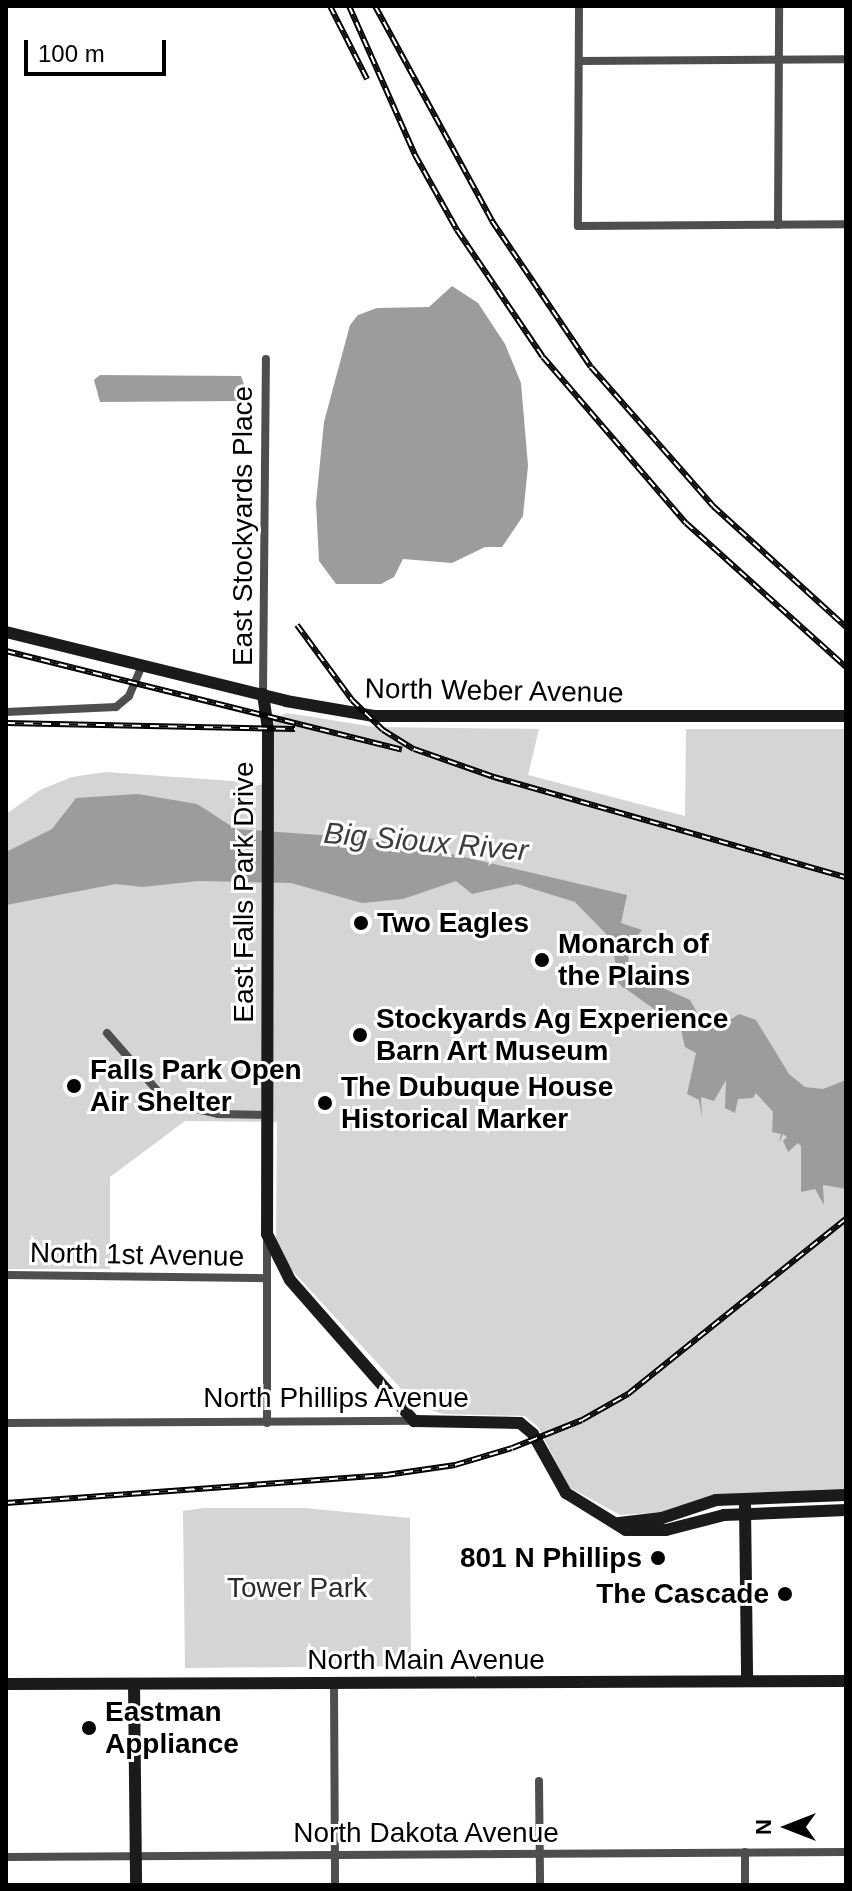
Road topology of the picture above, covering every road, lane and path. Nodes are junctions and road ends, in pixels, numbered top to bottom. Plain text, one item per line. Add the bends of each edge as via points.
1 (579, 6) edge
2 (779, 6) edge
3 (846, 59) edge
4 (779, 60) junction
5 (579, 61) junction
6 (846, 224) edge
7 (778, 225) junction
8 (266, 359) dead end
9 (6, 632) edge
10 (142, 665) junction
11 (263, 694) junction
12 (6, 712) edge
13 (846, 716) edge
14 (107, 1033) dead end
15 (267, 1115) junction
16 (267, 1234) junction
17 (6, 1275) edge
18 (267, 1278) junction
19 (414, 1421) junction
20 (6, 1423) edge
21 (267, 1423) junction
22 (846, 1495) edge
23 (745, 1499) junction
24 (846, 1510) edge
25 (745, 1514) junction
26 (619, 1523) junction
27 (747, 1681) junction
28 (846, 1681) edge
29 (6, 1684) edge
30 (134, 1684) junction
31 (334, 1685) junction
32 (539, 1781) dead end
33 (745, 1852) junction
34 (846, 1852) edge
35 (539, 1854) junction
36 (335, 1855) junction
37 (135, 1856) junction
38 (6, 1857) edge
39 (136, 1885) edge
40 (335, 1885) edge
41 (540, 1885) edge
42 (745, 1885) edge

1 - 5 street
2 - 4 street
3 - 4 street
4 - 5 street
4 - 7 street
5 - 7 street via 578,226
6 - 7 street
8 - 11 street, East Stockyards Place
9 - 10 street, North Weber Avenue
10 - 11 street, North Weber Avenue
10 - 12 street via 129,696 116,707
11 - 13 street, North Weber Avenue via 355,714 419,719
11 - 15 street, East Falls Park Drive
14 - 15 street via 168,1103 218,1114
15 - 16 street, East Falls Park Drive
16 - 18 street
16 - 19 street, East Falls Park Drive via 290,1280
17 - 18 street, North 1st Avenue
18 - 21 street
19 - 21 street, North Phillips Avenue
19 - 26 street, North Phillips Avenue via 520,1423 533,1434 566,1493 590,1512
20 - 21 street, North Phillips Avenue
22 - 23 street
23 - 25 street
23 - 26 street via 709,1501 662,1518
24 - 25 street, North Phillips Avenue
25 - 26 street, North Phillips Avenue via 660,1531 626,1530
25 - 27 street
27 - 28 street, North Main Avenue
27 - 31 street, North Main Avenue
29 - 30 street, North Main Avenue
30 - 31 street, North Main Avenue
30 - 37 street
31 - 36 street
32 - 35 street
33 - 34 street, North Dakota Avenue
33 - 35 street, North Dakota Avenue
33 - 42 street
35 - 36 street, North Dakota Avenue
35 - 41 street
36 - 37 street, North Dakota Avenue
36 - 40 street
37 - 38 street, North Dakota Avenue
37 - 39 street

